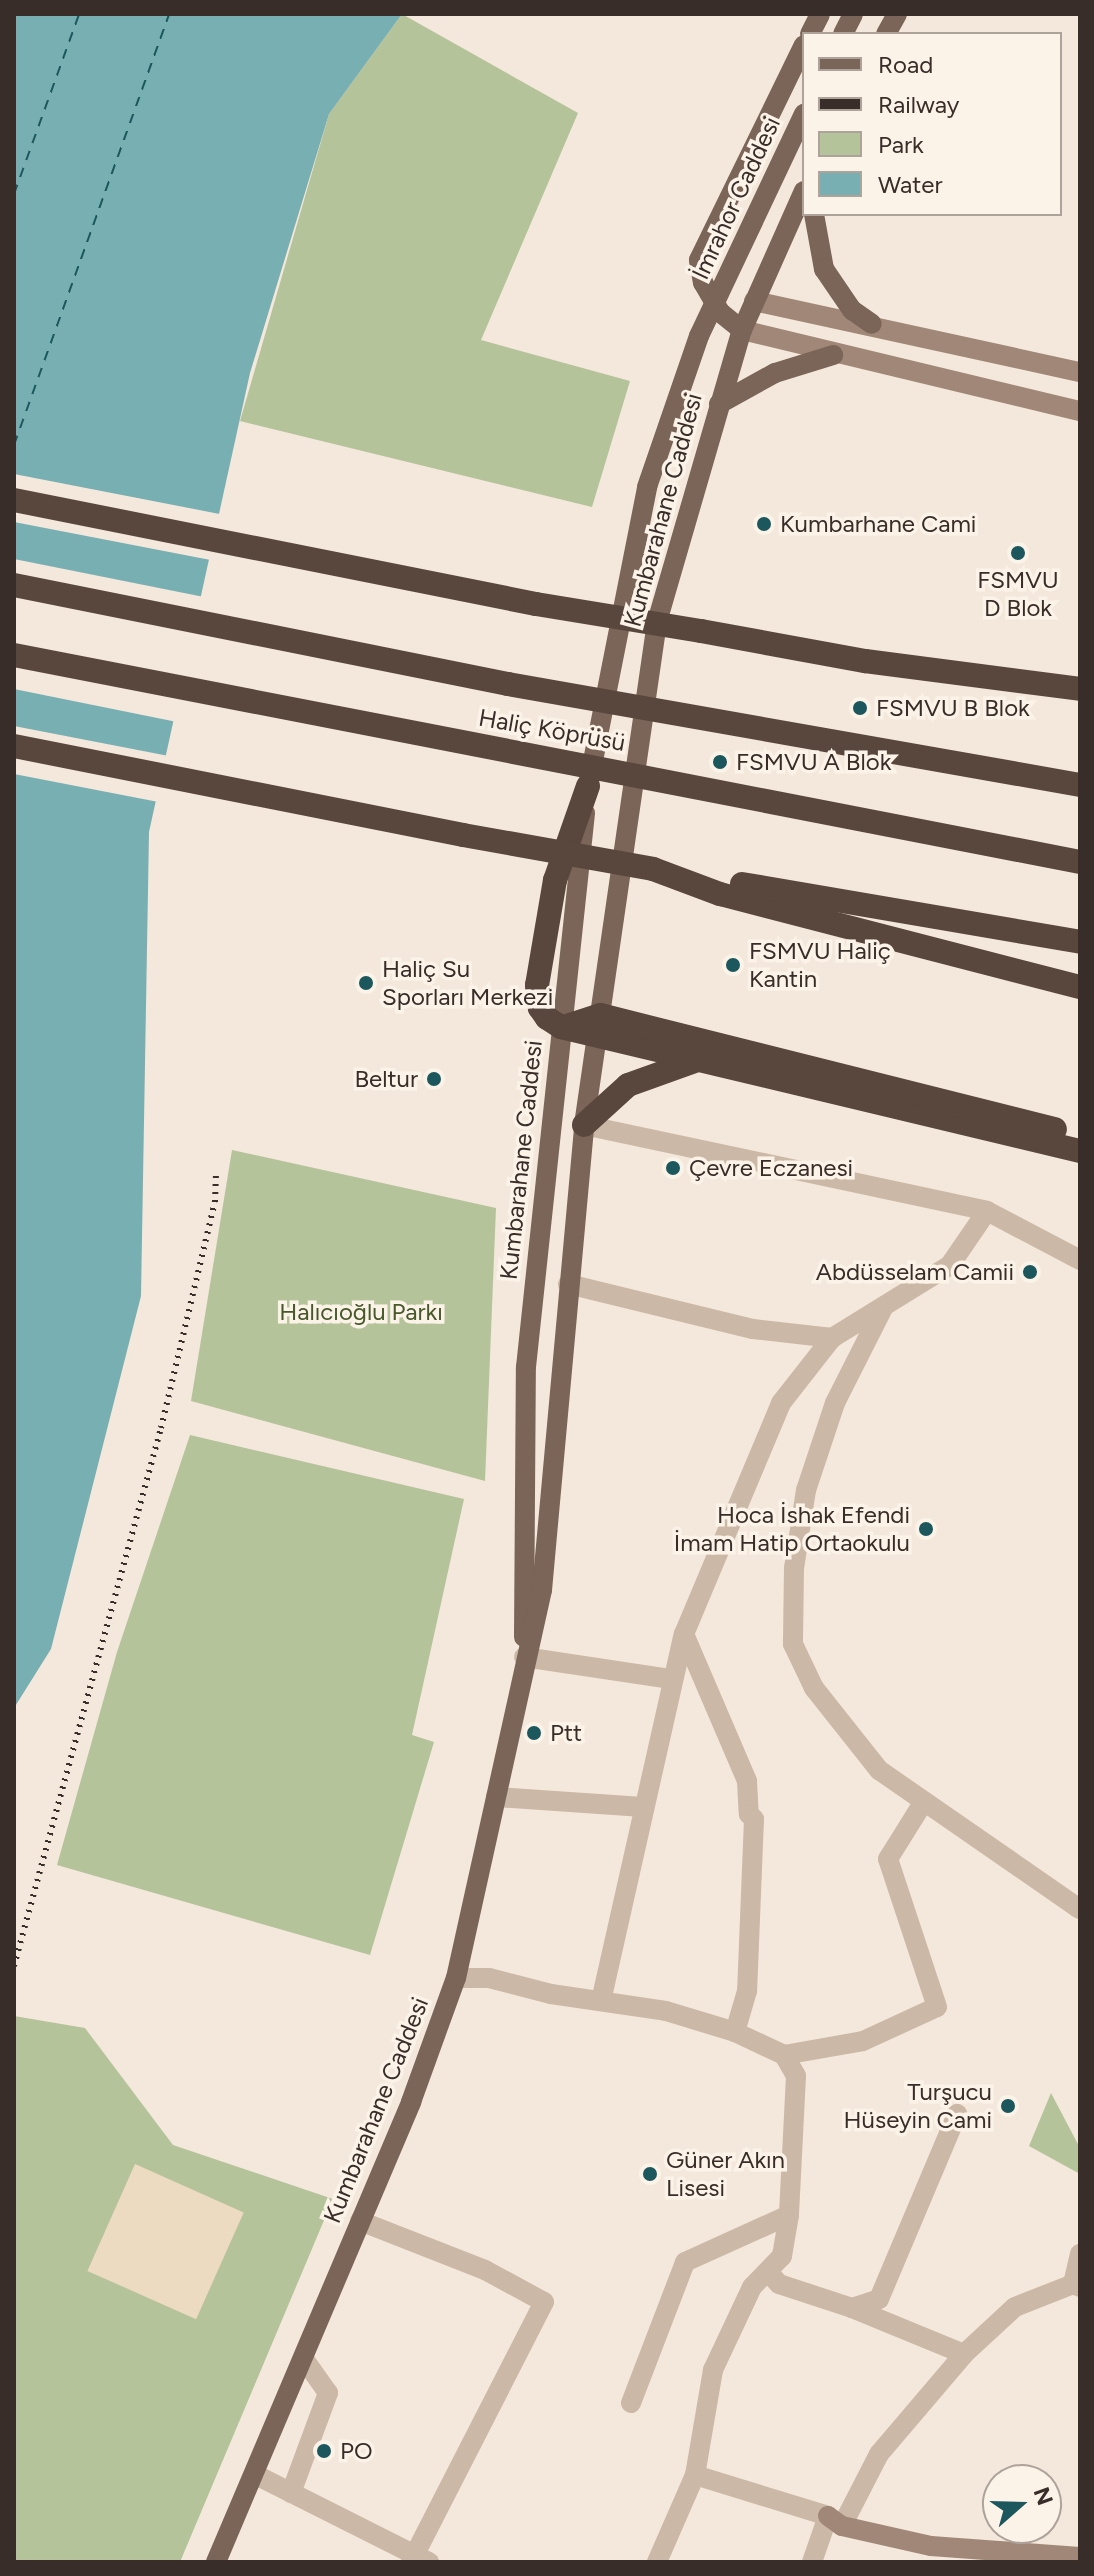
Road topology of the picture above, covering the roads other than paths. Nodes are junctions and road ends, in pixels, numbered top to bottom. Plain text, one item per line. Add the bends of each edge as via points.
1 (820, 14) edge
2 (853, 14) edge
3 (897, 14) edge
4 (811, 32) edge
5 (844, 32) edge
6 (887, 32) edge
7 (802, 49) edge
8 (802, 118) edge
9 (802, 195) edge
10 (814, 216) edge
11 (754, 301) junction
12 (715, 304) junction
13 (872, 324) junction
14 (742, 330) junction
15 (833, 355) junction
16 (1080, 372) edge
17 (719, 404) junction
18 (1080, 411) edge
19 (14, 500) edge
20 (14, 585) edge
21 (14, 655) edge
22 (1080, 689) edge
23 (14, 746) edge
24 (1080, 785) edge
25 (588, 786) joint
26 (1080, 862) edge
27 (653, 869) junction
28 (1080, 942) edge
29 (1080, 987) edge
30 (598, 1025) junction
31 (561, 1027) junction
32 (706, 1061) junction
33 (584, 1125) junction
34 (1080, 1135) edge
35 (1080, 1151) edge
36 (987, 1211) junction
37 (1080, 1260) edge
38 (568, 1284) junction
39 (886, 1302) junction
40 (832, 1338) junction
41 (684, 1634) junction
42 (524, 1657) junction
43 (671, 1679) junction
44 (496, 1797) junction
45 (923, 1803) junction
46 (643, 1807) junction
47 (1080, 1909) edge
48 (456, 1978) junction
49 (601, 2001) junction
50 (735, 2032) junction
51 (784, 2055) junction
52 (957, 2114) dead end
53 (789, 2215) junction
54 (360, 2221) junction
55 (1080, 2254) edge
56 (770, 2274) junction
57 (1076, 2286) edge
58 (852, 2308) junction
59 (964, 2354) junction
60 (304, 2359) junction
61 (631, 2403) dead end
62 (254, 2474) junction
63 (695, 2475) junction
64 (291, 2493) junction
65 (835, 2521) junction
66 (1080, 2557) edge
67 (418, 2560) edge
68 (216, 2562) edge
69 (657, 2562) edge
70 (812, 2562) edge

1 - 4 main road
2 - 5 main road
3 - 6 main road
7 - 12 main road via 699,260
8 - 12 main road, İmrahor Caddesi
9 - 11 main road
10 - 13 main road via 824,269 852,310
11 - 12 main road
11 - 13 main road
11 - 14 main road
12 - 14 main road
12 - 25 main road, Kumbarahane Caddesi via 647,487
13 - 16 main road
14 - 15 main road
14 - 17 main road, Kumbarahane Caddesi
15 - 17 main road via 775,373
15 - 18 main road
17 - 30 main road, Kumbarahane Caddesi via 657,622
19 - 22 highway, bridge via 536,604 865,661
20 - 24 highway, Haliç Köprüsü, bridge via 315,648
21 - 26 highway, Haliç Köprüsü, bridge
23 - 27 highway, bridge
25 - 31 highway via 555,880 537,985 540,1008
27 - 28 highway
27 - 29 highway via 720,894
30 - 31 highway
30 - 32 highway
30 - 33 main road, Kumbarahane Caddesi
30 - 34 highway
31 - 42 main road, Kumbarahane Caddesi via 526,1367
32 - 33 highway via 682,1062 628,1085
32 - 35 highway
33 - 36 street
33 - 38 main road, Kumbarahane Caddesi
36 - 37 street
36 - 39 street via 950,1265
38 - 40 street via 753,1329
38 - 42 main road, Kumbarahane Caddesi via 542,1590
39 - 40 street
39 - 45 street via 835,1403 806,1490 794,1568 793,1644 814,1688 843,1729 879,1770
40 - 41 street via 781,1403
41 - 43 street
41 - 50 street via 747,1781 749,1814 754,1819 747,1991
42 - 43 street
42 - 44 main road, Kumbarahane Caddesi
43 - 46 street
44 - 46 street
44 - 48 main road, Kumbarahane Caddesi
45 - 47 street
45 - 51 street via 888,1859 937,2007 863,2041
46 - 49 street
48 - 49 street via 489,1978
48 - 54 main road, Kumbarahane Caddesi
49 - 50 street via 666,2011
50 - 51 street
51 - 53 street via 796,2076
52 - 58 street via 879,2299
53 - 56 street via 782,2256
53 - 61 street via 685,2262
54 - 60 main road, Kumbarahane Caddesi
54 - 67 street via 485,2270 544,2302
55 - 57 street
56 - 58 street via 779,2284
56 - 63 street via 752,2287 713,2370
57 - 59 street via 1015,2307
58 - 59 street
59 - 65 street via 879,2454
60 - 62 main road, Kumbarahane Caddesi
60 - 64 street via 328,2393
62 - 64 street
62 - 68 main road, Kumbarahane Caddesi
63 - 65 street
63 - 69 street
64 - 67 street
65 - 66 main road via 931,2546
65 - 70 street

